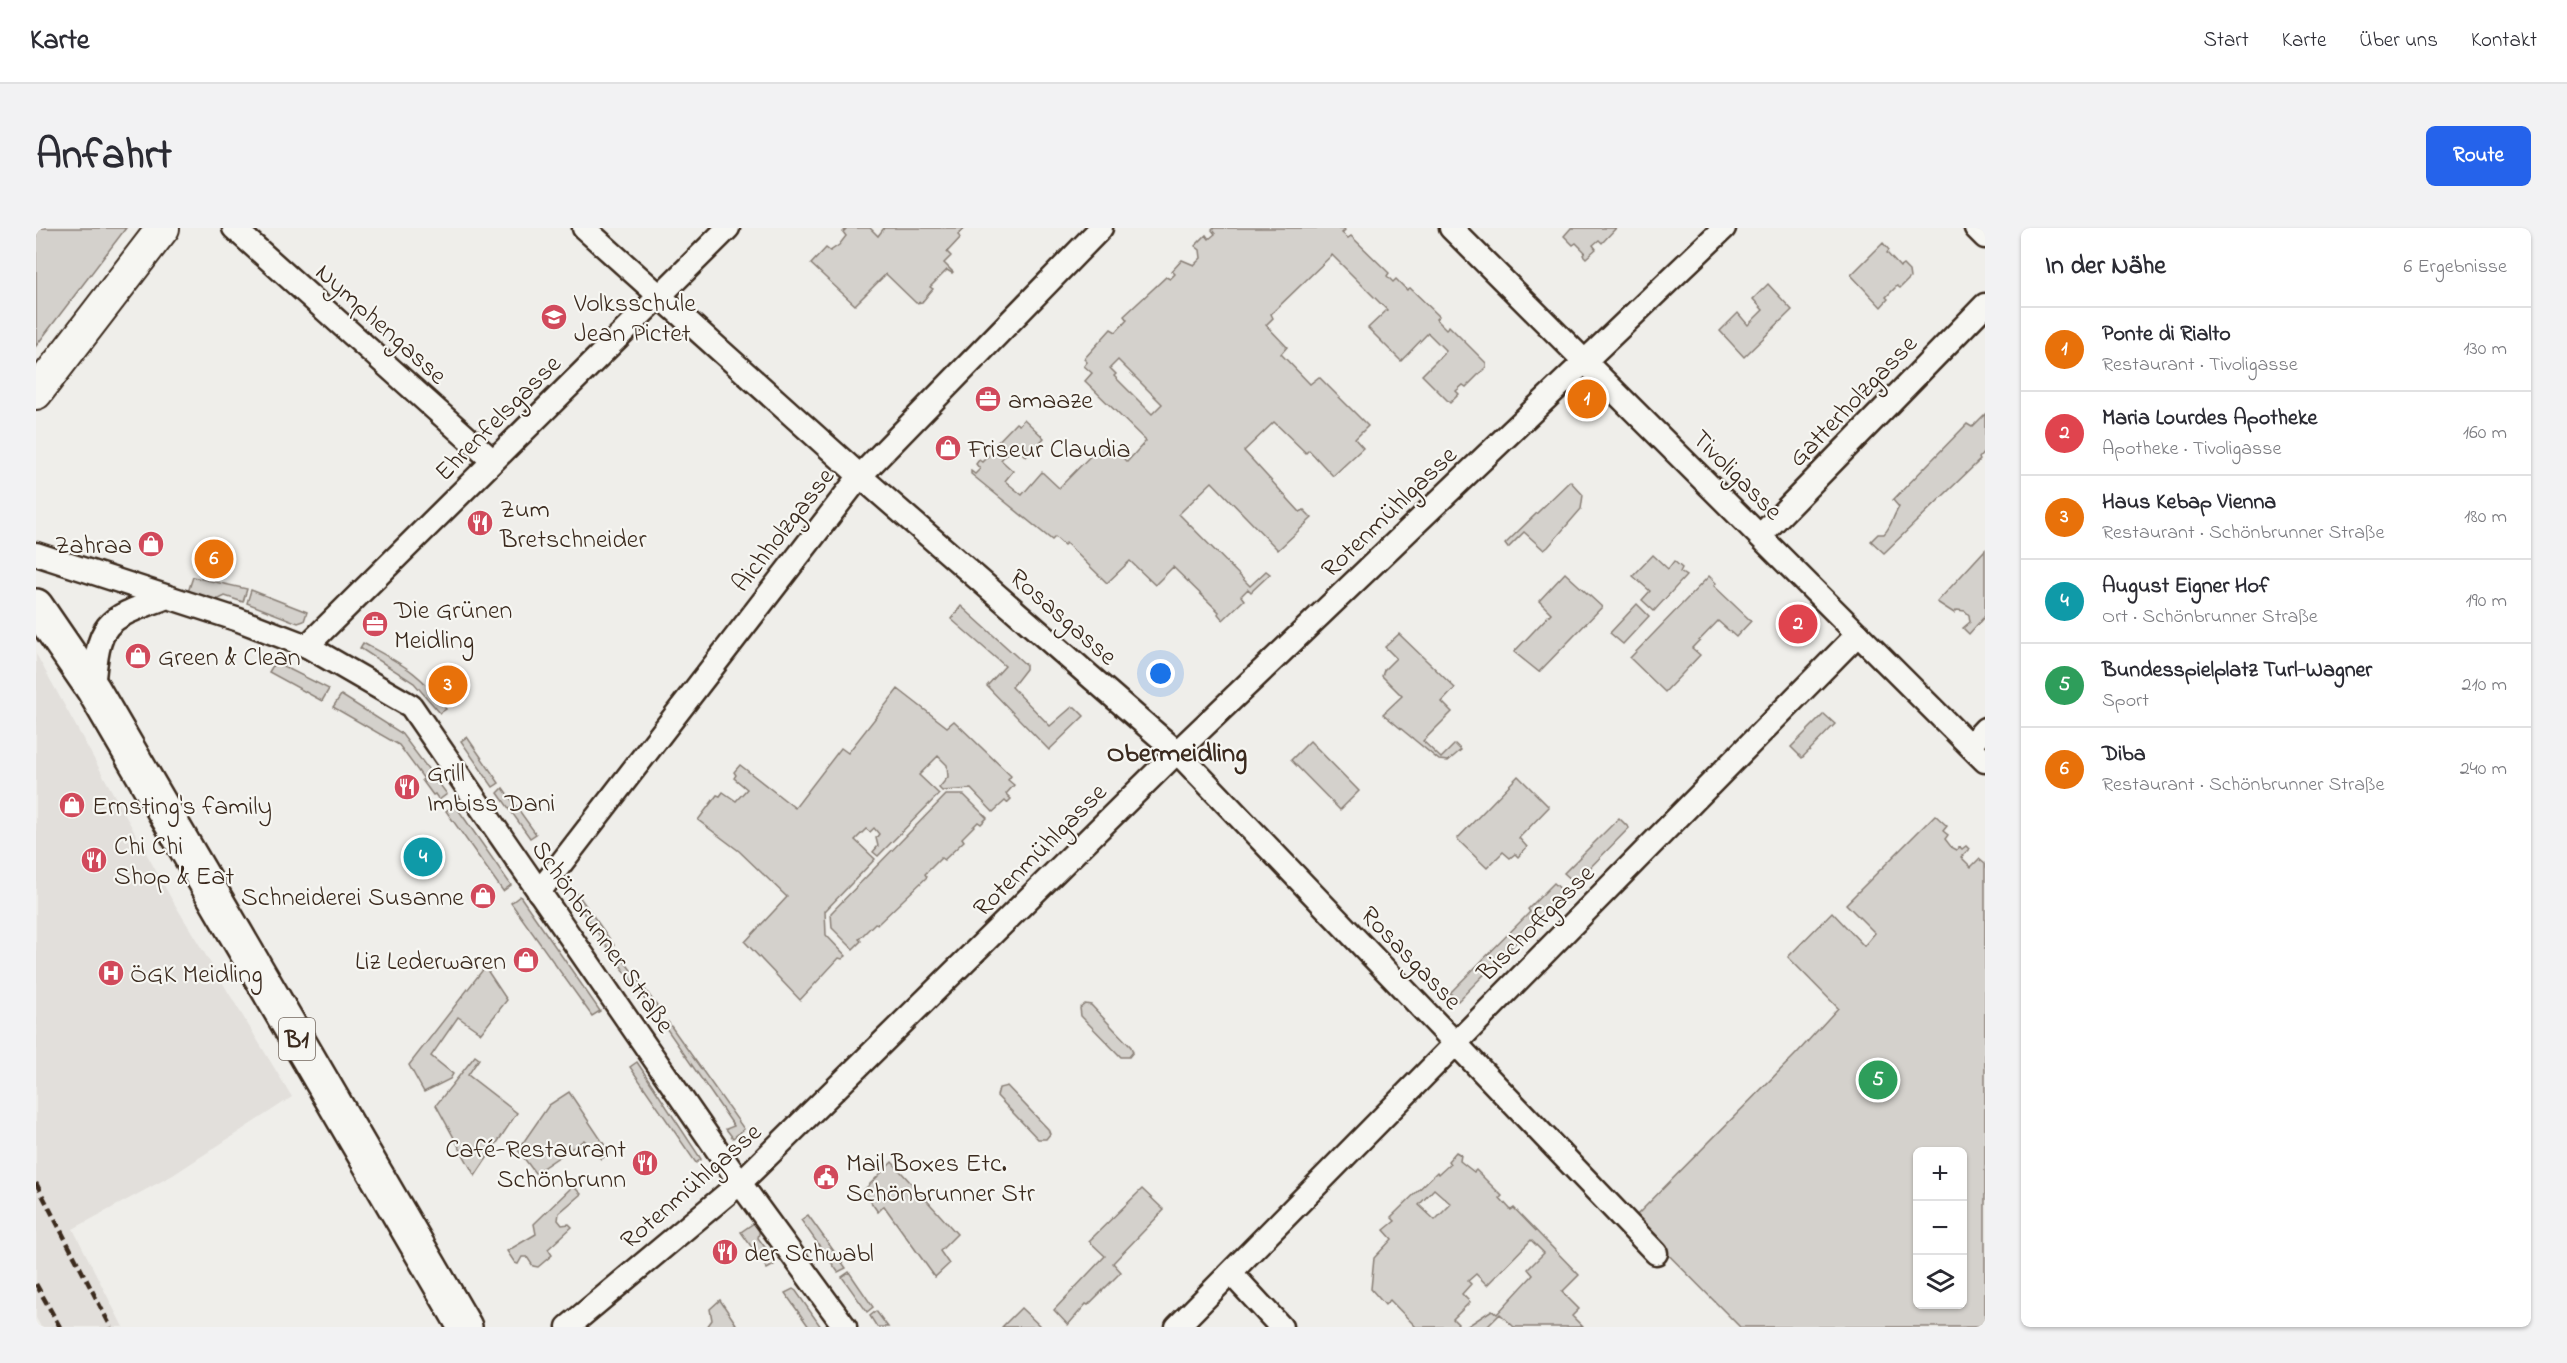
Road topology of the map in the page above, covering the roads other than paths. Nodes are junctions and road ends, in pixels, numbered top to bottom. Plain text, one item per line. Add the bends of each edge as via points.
1 (163, 228) edge
2 (234, 228) edge
3 (584, 228) edge
4 (728, 228) edge
5 (1101, 228) edge
6 (1451, 228) edge
7 (1724, 228) edge
8 (1976, 228) edge
9 (1985, 237) edge
10 (659, 297) junction
11 (1985, 305) edge
12 (1585, 362) junction
13 (42, 378) edge
14 (493, 461) junction
15 (860, 476) junction
16 (1760, 536) junction
17 (36, 554) edge
18 (168, 597) junction
19 (36, 606) edge
20 (1858, 634) junction
21 (307, 646) junction
22 (93, 689) junction
23 (1980, 745) edge
24 (1177, 752) junction
25 (539, 892) junction
26 (1455, 1043) junction
27 (740, 1183) junction
28 (1656, 1253) dead end
29 (1231, 1273) junction
30 (465, 1327) edge
31 (568, 1327) edge
32 (845, 1327) edge
33 (1177, 1327) edge
34 (1281, 1327) edge

1 - 13 main road
2 - 14 street, Nymphengasse
3 - 10 street, Rosasgasse
4 - 10 street, Ehrenfelsgasse
5 - 15 street, Aichholzgasse
6 - 12 street, Tivoligasse
7 - 12 street, Rotenmühlgasse
8 - 9 street
10 - 14 street, Ehrenfelsgasse
10 - 15 street, Rosasgasse
11 - 16 street, Gatterholzgasse
12 - 16 street, Tivoligasse
12 - 24 street, Rotenmühlgasse
14 - 21 street, Ehrenfelsgasse
15 - 24 street, Rosasgasse
15 - 25 street, Aichholzgasse
16 - 20 street, Tivoligasse
17 - 18 street, Schönbrunner Straße
18 - 21 street, Schönbrunner Straße
18 - 22 street via 123,613 105,627 97,647
19 - 22 main road, B1
20 - 23 street, Tivoligasse
20 - 26 street, Bischoffgasse
21 - 25 street, Schönbrunner Straße via 411,706
22 - 30 main road, B1
24 - 26 street, Rosasgasse
24 - 27 street, Rotenmühlgasse
25 - 27 street, Schönbrunner Straße
26 - 28 street, Rosasgasse
26 - 29 street, Bischoffgasse
27 - 31 street, Rotenmühlgasse
27 - 32 street, Schönbrunner Straße
29 - 33 street, Bischoffgasse
29 - 34 street

